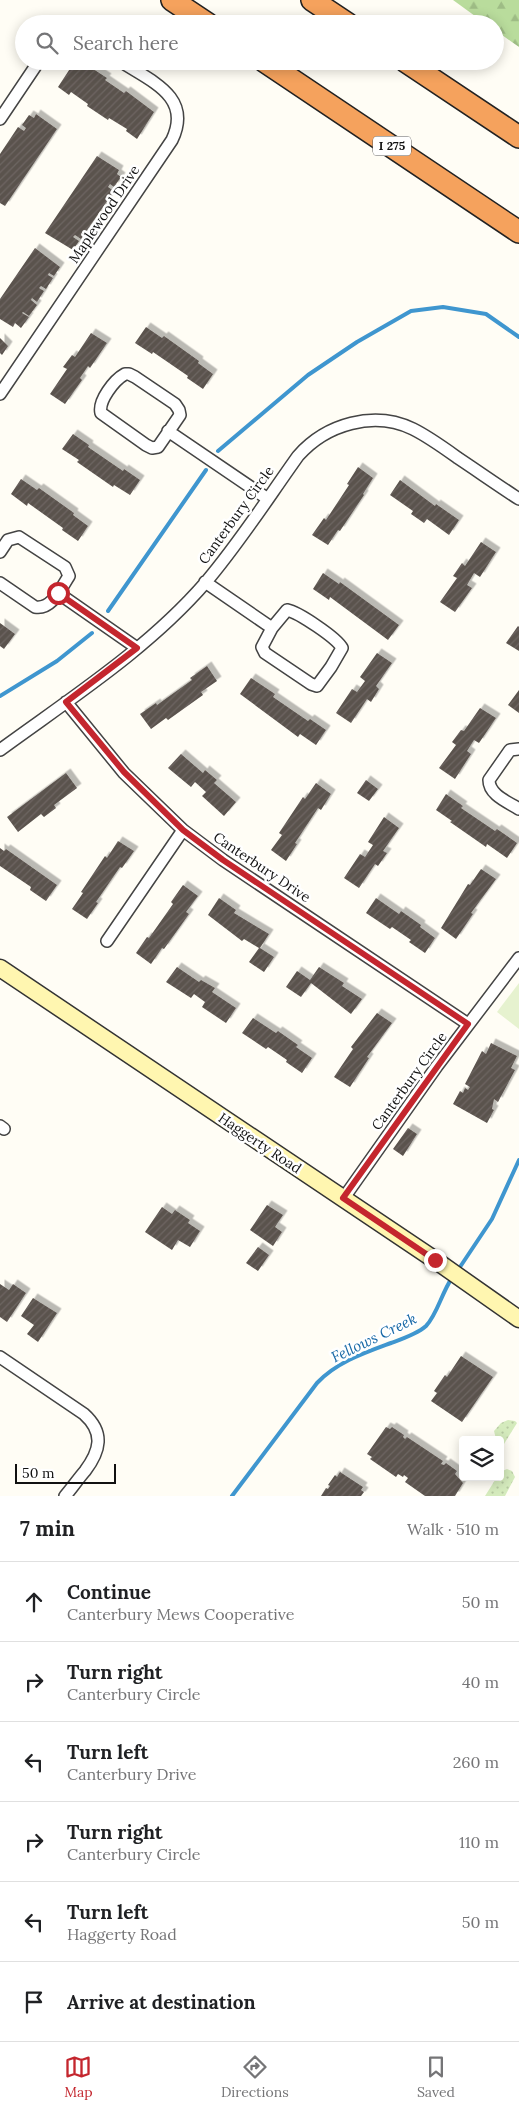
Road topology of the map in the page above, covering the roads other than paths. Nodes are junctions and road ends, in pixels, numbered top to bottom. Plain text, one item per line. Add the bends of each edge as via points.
1 (172, 0) edge
2 (312, 0) edge
3 (194, 15) edge
4 (334, 15) edge
5 (33, 70) edge
6 (134, 70) edge
7 (277, 70) edge
8 (418, 70) edge
9 (0, 119) edge
10 (519, 137) edge
11 (519, 232) edge
12 (0, 394) edge
13 (168, 431) junction
14 (268, 499) junction
15 (519, 499) edge
16 (0, 552) edge
17 (205, 582) junction
18 (0, 583) edge
19 (58, 593) junction
20 (272, 628) junction
21 (137, 648) junction
22 (66, 702) junction
23 (519, 749) edge
24 (0, 750) edge
25 (519, 809) edge
26 (183, 830) junction
27 (107, 941) dead end
28 (519, 958) edge
29 (0, 968) edge
30 (468, 1024) junction
31 (343, 1198) junction
32 (519, 1319) edge
33 (0, 1358) edge
34 (65, 1496) edge

1 - 3 highway
2 - 4 highway
5 - 9 street
6 - 12 street, Maplewood Drive via 168,93 176,108 177,130
7 - 11 highway, I 275
8 - 10 highway
13 - 13 street via 180,415 179,410 130,374 119,378 101,403 101,413 152,448 158,447
13 - 14 street
14 - 15 street, Canterbury Circle via 298,456 314,440 338,427 370,420 388,421 412,429
14 - 17 street, Canterbury Circle
16 - 19 street via 8,540 19,537 65,567 69,576
17 - 20 street
17 - 21 street, Canterbury Circle
18 - 19 street via 35,607 46,607
19 - 21 street
20 - 20 street via 284,612 291,611 336,641 342,648 341,652 316,686 263,651 263,642
21 - 22 street, Canterbury Circle
22 - 24 street, Canterbury Circle
22 - 26 street, Canterbury Drive via 124,772
23 - 25 street via 510,750 489,780 493,792
26 - 27 street
26 - 30 street, Canterbury Drive
28 - 30 street, Canterbury Circle
29 - 31 main road, Haggerty Road
30 - 31 street, Canterbury Circle
31 - 32 main road, Haggerty Road
33 - 34 street via 84,1414 94,1425 97,1453

